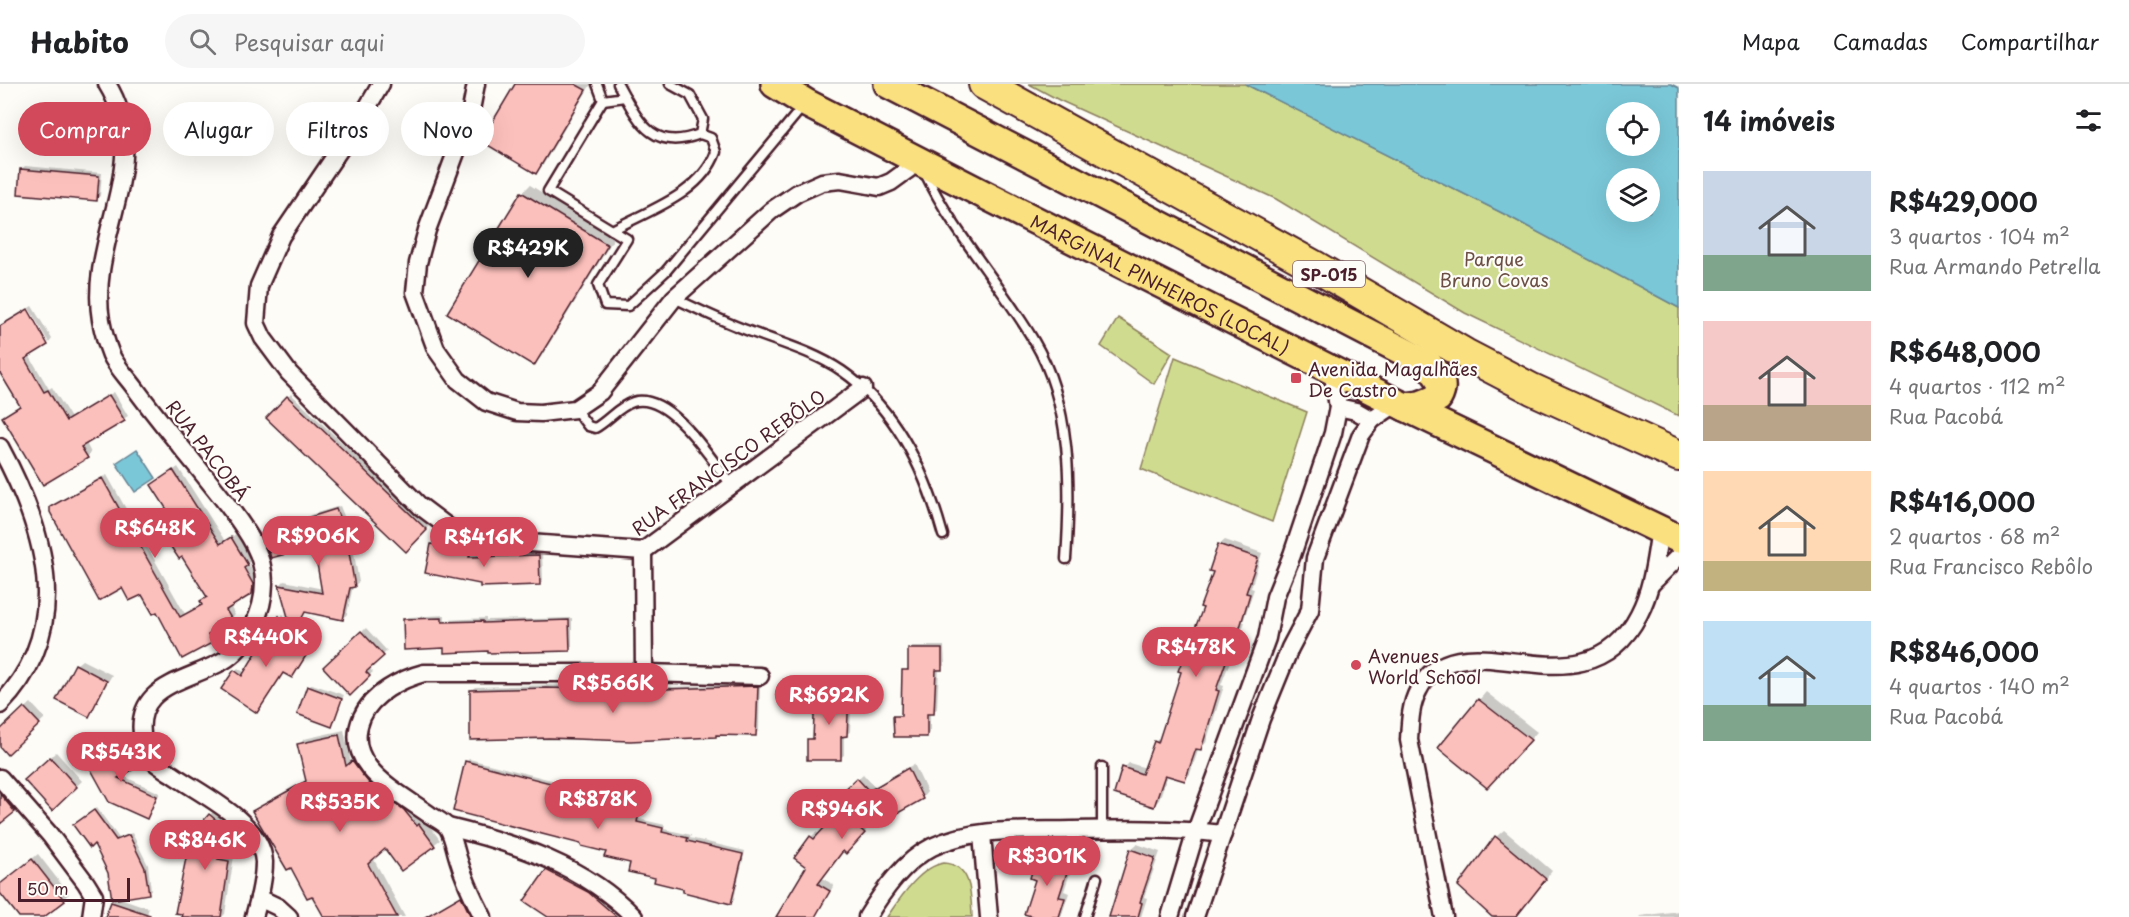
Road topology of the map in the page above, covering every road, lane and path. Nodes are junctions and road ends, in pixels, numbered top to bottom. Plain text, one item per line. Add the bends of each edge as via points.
1 (107, 84) edge
2 (381, 84) edge
3 (476, 84) edge
4 (597, 84) edge
5 (618, 84) edge
6 (670, 84) edge
7 (775, 84) edge
8 (888, 84) edge
9 (984, 84) edge
10 (625, 98) junction
11 (603, 100) junction
12 (806, 103) junction
13 (700, 134) junction
14 (920, 161) junction
15 (612, 230) junction
16 (674, 298) junction
17 (1332, 369) junction
18 (863, 388) junction
19 (1532, 389) junction
20 (1401, 405) junction
21 (1338, 407) junction
22 (575, 408) junction
23 (1372, 420) junction
24 (0, 447) edge
25 (1679, 456) edge
26 (1679, 479) edge
27 (732, 486) junction
28 (1669, 534) edge
29 (943, 535) dead end
30 (643, 551) junction
31 (1679, 556) edge
32 (1066, 559) dead end
33 (1283, 581) junction
34 (1651, 584) junction
35 (1311, 587) junction
36 (1272, 612) junction
37 (1299, 629) junction
38 (644, 673) junction
39 (760, 676) dead end
40 (0, 705) edge
41 (1102, 767) dead end
42 (0, 778) edge
43 (448, 827) junction
44 (1102, 830) junction
45 (1196, 831) junction
46 (982, 834) junction
47 (1222, 834) junction
48 (1097, 878) dead end
49 (259, 898) junction
50 (91, 917) edge
51 (254, 917) edge
52 (289, 917) edge
53 (483, 917) edge
54 (634, 917) edge
55 (867, 917) edge
56 (989, 917) edge
57 (1085, 917) edge
58 (1170, 917) edge
59 (1195, 917) edge
60 (1444, 917) edge

1 - 49 street, RUA PACOBÁ via 117,100 126,133 125,159 99,286 101,320 111,355 256,546 264,584 261,607 243,643 224,660 152,695 141,727 145,749 156,764 211,798 252,834 264,862
2 - 30 street, RUA FRANCISCO REBÔLO via 282,236 259,286 256,323 263,338 289,373 420,506 452,530 486,540
3 - 22 street via 470,115 418,263 415,292 421,314 436,349 458,380 486,402 541,413
4 - 11 lane
5 - 10 lane
6 - 13 lane via 690,95 703,119
7 - 12 highway, MARGINAL PINHEIROS (LOCAL)
8 - 20 highway via 1428,364 1441,380 1443,389 1438,398 1426,404
9 - 19 highway, SP-015
10 - 11 lane
10 - 13 lane via 648,132 685,140
11 - 15 lane via 548,191
12 - 14 highway, MARGINAL PINHEIROS (LOCAL)
12 - 15 lane via 666,271 628,306 605,305 598,285 627,239
13 - 15 lane via 711,138 716,152 710,169 694,186
14 - 16 street via 879,187 840,180 822,182 797,193 772,210
14 - 17 highway, MARGINAL PINHEIROS (LOCAL)
14 - 32 lane via 968,246 1035,342 1048,375 1066,445
16 - 18 lane via 820,359
16 - 22 street via 600,392
17 - 20 highway, MARGINAL PINHEIROS (LOCAL)
17 - 21 street
18 - 27 street, RUA FRANCISCO REBÔLO
18 - 29 lane via 888,416 915,458 934,501
19 - 25 highway, SP-015
19 - 26 highway via 1572,418
20 - 23 street
20 - 28 highway, MARGINAL PINHEIROS (LOCAL)
21 - 23 street
21 - 33 street via 1333,433
22 - 27 lane via 588,426 595,428 634,401 663,407 681,422
23 - 35 street via 1361,435 1315,558
24 - 40 street via 19,482 39,540 46,580 44,628 35,658 18,687
27 - 30 street, RUA FRANCISCO REBÔLO
28 - 34 street
30 - 38 street
31 - 34 street
33 - 35 street via 1298,581
33 - 36 street
34 - 60 street via 1631,626 1609,652 1580,664 1544,665 1464,657 1437,669 1417,692 1409,740
35 - 37 street via 1310,610
36 - 37 street via 1284,626
36 - 45 street via 1267,638
37 - 47 street via 1261,719
38 - 39 street
38 - 43 street via 424,673 392,686 363,715 357,746 364,763 378,778
41 - 44 lane
42 - 50 street via 86,883 94,896
43 - 53 street via 465,880
43 - 54 street via 529,851 616,899
44 - 45 street
44 - 46 street
45 - 47 street
45 - 58 street
46 - 55 street via 943,842 915,858
46 - 56 street
47 - 59 street
48 - 57 lane
49 - 51 street, RUA PACOBÁ
49 - 52 street

